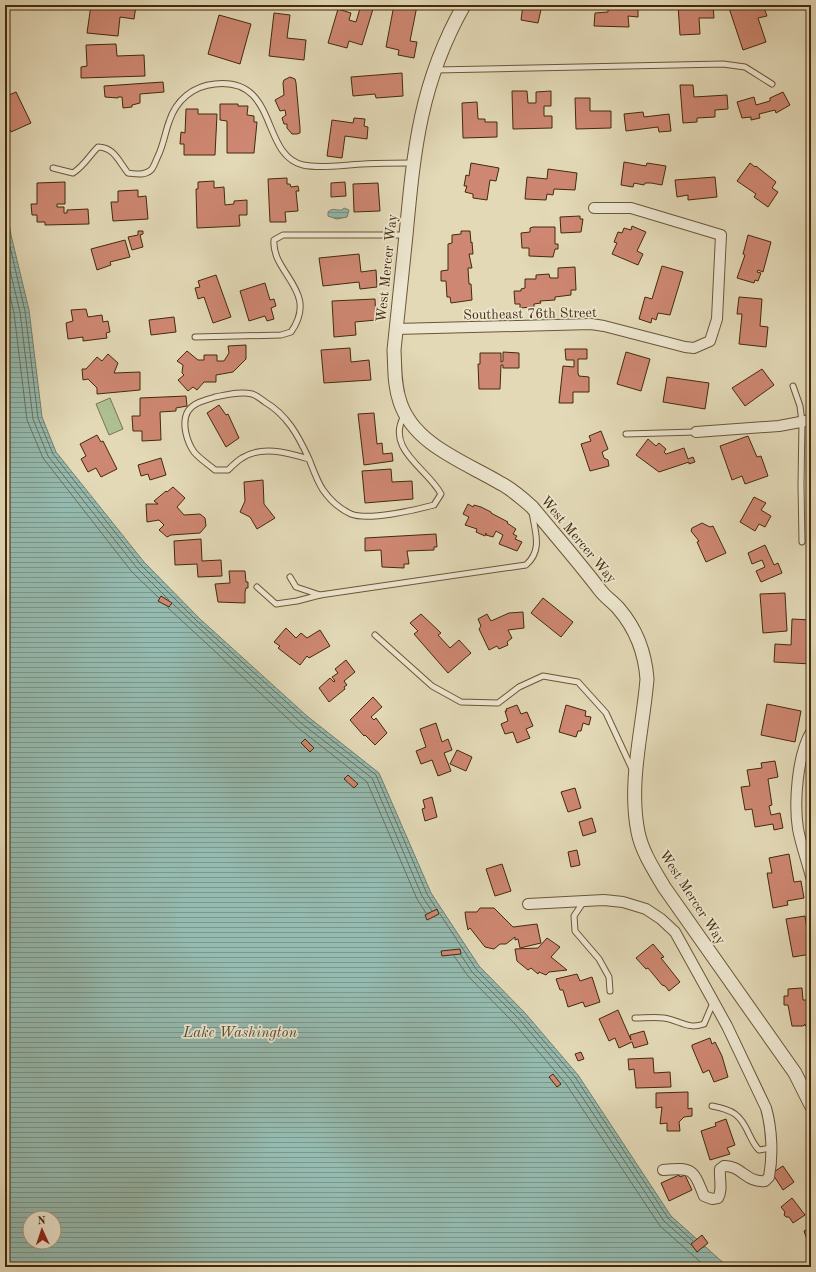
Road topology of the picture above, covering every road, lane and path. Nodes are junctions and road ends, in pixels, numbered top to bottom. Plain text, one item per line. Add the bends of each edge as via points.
1 (464, 5) edge
2 (433, 70) junction
3 (772, 84) dead end
4 (412, 163) junction
5 (53, 168) dead end
6 (594, 208) dead end
7 (406, 235) junction
8 (396, 329) junction
9 (195, 338) dead end
10 (793, 386) dead end
11 (405, 414) junction
12 (807, 421) edge
13 (696, 432) joint
14 (626, 434) dead end
15 (309, 459) junction
16 (532, 507) junction
17 (802, 542) dead end
18 (290, 577) dead end
19 (257, 587) dead end
20 (320, 595) junction
21 (375, 635) dead end
22 (811, 732) edge
23 (636, 777) junction
24 (811, 877) edge
25 (584, 900) junction
26 (528, 904) dead end
27 (688, 923) junction
28 (675, 932) junction
29 (610, 991) dead end
30 (713, 1003) junction
31 (635, 1018) dead end
32 (811, 1105) edge
33 (712, 1106) dead end
34 (771, 1148) junction
35 (663, 1170) dead end

1 - 2 street, West Mercer Way
2 - 3 lane via 723,64 745,66
2 - 4 street, West Mercer Way via 420,116
4 - 5 lane via 303,165 281,151 262,106 252,94 238,86 222,83 203,85 187,94 169,120 160,152 151,169 140,175 128,173 114,152 106,147 98,147 73,174
4 - 7 street, West Mercer Way
6 - 8 street, Southeast 76th Street via 631,208 721,235 717,319 710,341 694,348 685,347 591,324
7 - 8 street, West Mercer Way
7 - 9 lane via 283,235 274,240 273,248 294,284 300,302 299,314 291,332 252,337
8 - 11 street, West Mercer Way via 396,383
10 - 12 lane
11 - 15 lane via 398,430 400,438 410,459 436,484 441,494 434,505 408,512 369,516 352,514 335,504 323,489
11 - 16 street, West Mercer Way via 426,438 440,449 501,483
12 - 13 street via 778,426
12 - 17 lane via 801,485
13 - 14 lane
15 - 15 lane via 287,420 277,409 252,394 234,393 216,397 199,402 188,411 184,424 188,439 194,452 215,470 228,470 242,457 260,452 289,453
16 - 20 lane via 537,547 534,558 526,565
16 - 23 street, West Mercer Way via 601,592 619,609 641,644 647,679
18 - 20 lane via 296,587
19 - 20 lane via 276,604
21 - 23 lane via 432,686 461,702 498,704 519,687 543,676 578,682 606,713
22 - 24 street via 802,763 797,799 798,829
23 - 27 street, West Mercer Way via 634,804 642,846 653,869
25 - 26 street
25 - 28 street via 624,902 646,910
25 - 29 lane via 574,916 575,931 602,965 609,977
27 - 28 street
27 - 32 street, West Mercer Way via 795,1073
28 - 30 street
30 - 31 lane via 704,1024 696,1027 685,1026 665,1018
30 - 34 street via 727,1026 766,1108
33 - 34 lane via 735,1112 744,1122 759,1150
34 - 35 street via 771,1168 765,1181 756,1182 736,1168 724,1166 720,1169 718,1198 704,1196 692,1172 682,1168

